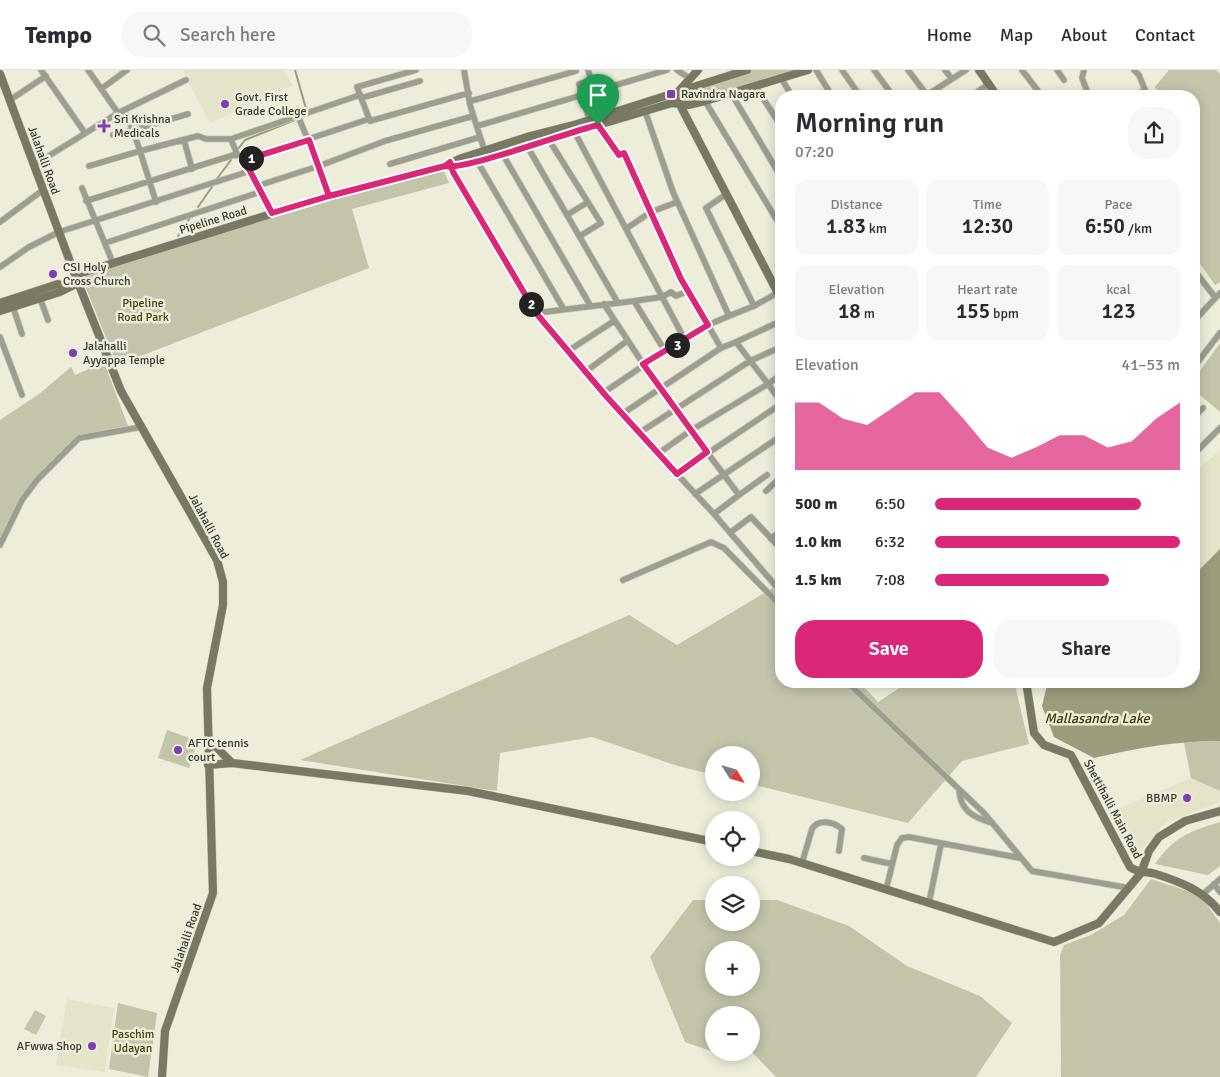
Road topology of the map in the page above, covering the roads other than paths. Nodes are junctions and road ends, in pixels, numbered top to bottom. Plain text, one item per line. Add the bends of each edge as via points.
1 (41, 70) edge
2 (88, 70) edge
3 (127, 70) edge
4 (416, 70) edge
5 (465, 70) edge
6 (588, 70) edge
7 (667, 70) edge
8 (677, 70) edge
9 (698, 70) edge
10 (747, 70) edge
11 (808, 70) edge
12 (816, 70) edge
13 (842, 70) edge
14 (874, 70) edge
15 (908, 70) edge
16 (945, 70) edge
17 (966, 70) edge
18 (979, 70) edge
19 (1022, 70) edge
20 (1057, 70) edge
21 (1084, 70) edge
22 (1134, 70) edge
23 (576, 71) dead end
24 (0, 74) edge
25 (46, 76) junction
26 (689, 78) junction
27 (782, 78) junction
28 (952, 79) junction
29 (186, 80) dead end
30 (1064, 80) dead end
31 (420, 82) dead end
32 (989, 84) junction
33 (755, 86) junction
34 (101, 89) junction
35 (789, 90) edge
36 (828, 90) edge
37 (856, 90) edge
38 (889, 90) edge
39 (923, 90) edge
40 (935, 90) edge
41 (980, 90) edge
42 (993, 90) edge
43 (1037, 90) edge
44 (1086, 90) edge
45 (1145, 90) edge
46 (469, 92) junction
47 (678, 92) junction
48 (731, 93) junction
49 (583, 95) junction
50 (361, 96) junction
51 (10, 100) junction
52 (471, 101) junction
53 (705, 101) junction
54 (679, 103) junction
55 (124, 110) junction
56 (645, 111) junction
57 (118, 113) junction
58 (188, 114) dead end
59 (304, 114) junction
60 (473, 116) junction
61 (775, 117) edge
62 (369, 119) junction
63 (593, 124) junction
64 (477, 126) junction
65 (133, 130) junction
66 (575, 133) junction
67 (84, 134) junction
68 (113, 135) dead end
69 (480, 137) junction
70 (232, 139) junction
71 (184, 140) junction
72 (309, 140) junction
73 (549, 140) junction
74 (527, 146) junction
75 (140, 151) junction
76 (237, 152) junction
77 (485, 152) junction
78 (502, 154) junction
79 (242, 161) junction
80 (477, 161) junction
81 (390, 164) dead end
82 (34, 165) junction
83 (449, 165) junction
84 (89, 166) dead end
85 (319, 166) junction
86 (775, 167) edge
87 (192, 168) junction
88 (250, 171) junction
89 (150, 182) junction
90 (82, 188) dead end
91 (259, 189) junction
92 (43, 190) junction
93 (725, 195) junction
94 (329, 196) junction
95 (86, 201) junction
96 (156, 202) junction
97 (588, 202) junction
98 (677, 202) junction
99 (651, 212) junction
100 (272, 213) junction
101 (567, 215) junction
102 (775, 217) edge
103 (0, 222) edge
104 (97, 222) junction
105 (627, 228) junction
106 (59, 232) junction
107 (580, 236) junction
108 (105, 243) junction
109 (113, 263) junction
110 (0, 267) edge
111 (75, 275) junction
112 (1200, 276) edge
113 (78, 283) junction
114 (775, 285) edge
115 (68, 286) junction
116 (688, 291) junction
117 (1218, 295) edge
118 (775, 296) edge
119 (662, 297) junction
120 (40, 298) junction
121 (618, 302) junction
122 (634, 302) junction
123 (0, 304) edge
124 (604, 304) junction
125 (590, 305) junction
126 (754, 306) junction
127 (13, 307) junction
128 (563, 308) junction
129 (0, 311) edge
130 (536, 313) junction
131 (1200, 314) edge
132 (729, 316) junction
133 (48, 320) dead end
134 (614, 321) junction
135 (775, 324) edge
136 (708, 325) junction
137 (1220, 333) edge
138 (22, 334) dead end
139 (0, 337) edge
140 (686, 340) junction
141 (627, 342) junction
142 (736, 342) junction
143 (721, 348) junction
144 (775, 350) edge
145 (568, 351) junction
146 (665, 351) junction
147 (1200, 359) edge
148 (750, 361) junction
149 (643, 364) junction
150 (585, 372) junction
151 (775, 379) edge
152 (768, 384) junction
153 (659, 388) junction
154 (603, 393) junction
155 (775, 394) edge
156 (22, 395) dead end
157 (775, 407) edge
158 (1203, 408) dead end
159 (1200, 410) edge
160 (676, 411) junction
161 (622, 414) junction
162 (141, 427) junction
163 (1220, 428) edge
164 (690, 431) junction
165 (640, 433) junction
166 (775, 440) edge
167 (1200, 448) edge
168 (707, 452) junction
169 (659, 454) junction
170 (677, 474) junction
171 (723, 474) junction
172 (767, 474) dead end
173 (775, 483) edge
174 (766, 491) dead end
175 (695, 494) junction
176 (740, 495) junction
177 (714, 514) junction
178 (731, 532) junction
179 (775, 535) edge
180 (771, 539) junction
181 (775, 543) edge
182 (0, 545) edge
183 (622, 580) dead end
184 (775, 585) edge
185 (775, 600) edge
186 (853, 688) edge
187 (1027, 688) edge
188 (208, 739) junction
189 (229, 764) junction
190 (208, 765) junction
191 (209, 778) junction
192 (959, 789) junction
193 (1220, 810) edge
194 (992, 823) junction
195 (705, 840) edge
196 (942, 844) junction
197 (839, 851) dead end
198 (760, 853) edge
199 (864, 858) dead end
200 (1020, 858) junction
201 (802, 863) junction
202 (892, 864) junction
203 (1141, 874) junction
204 (1220, 879) edge
205 (1214, 884) junction
206 (1129, 888) junction
207 (886, 890) junction
208 (1220, 892) edge
209 (1203, 894) junction
210 (930, 903) junction
211 (1220, 912) edge
212 (162, 1077) edge

1 - 25 street
2 - 34 street
3 - 34 street
4 - 50 street via 358,87
5 - 46 street
6 - 49 street via 592,80 579,84
7 - 49 street
8 - 26 street
9 - 26 main road
10 - 47 main road, Pipeline Road
11 - 27 main road, Pipeline Road
12 - 36 street
13 - 37 street
14 - 38 street
15 - 39 street
16 - 28 street
17 - 28 street
18 - 32 main road
19 - 43 street
20 - 30 street
21 - 44 street via 1082,78
22 - 45 street
23 - 52 street
24 - 51 main road, Jalahalli Road
25 - 51 street
25 - 67 street
26 - 47 main road
27 - 33 main road, Pipeline Road
27 - 35 street
28 - 40 street
29 - 55 street
31 - 50 street
32 - 41 street
32 - 42 main road
33 - 48 main road, Pipeline Road
33 - 61 street
34 - 57 street
46 - 52 street
46 - 62 street
47 - 54 main road
47 - 63 main road, Pipeline Road
48 - 53 main road, Pipeline Road
48 - 86 street
49 - 63 street
49 - 64 street
50 - 59 street
50 - 62 street
51 - 82 main road, Jalahalli Road
52 - 60 street
53 - 54 main road, Pipeline Road via 688,105
53 - 102 street
54 - 56 main road, Pipeline Road
54 - 93 main road
55 - 57 street
55 - 65 street
56 - 63 main road, Pipeline Road
56 - 98 street
57 - 67 street
58 - 65 street
59 - 70 street
59 - 72 street
60 - 64 street
60 - 85 street via 385,141
62 - 72 street
63 - 66 main road, Pipeline Road
63 - 77 main road, Pipeline Road
63 - 99 street via 619,155 624,153
64 - 69 street
65 - 68 street
65 - 75 street
66 - 73 main road, Pipeline Road
66 - 105 street
67 - 82 street
69 - 77 street
69 - 81 street
70 - 71 street via 198,136
70 - 76 street
71 - 75 street
71 - 87 street
72 - 79 street
72 - 85 street
73 - 74 main road, Pipeline Road
73 - 97 street
74 - 78 main road, Pipeline Road
74 - 101 street
75 - 84 street
75 - 89 street
76 - 79 street
76 - 87 street
77 - 83 main road, Pipeline Road
78 - 80 main road, Pipeline Road
78 - 125 street
79 - 88 street
80 - 83 main road, Pipeline Road
80 - 128 street
82 - 92 main road, Jalahalli Road
83 - 94 main road, Pipeline Road
83 - 130 street
85 - 91 street
85 - 94 street
87 - 89 street
88 - 91 street
88 - 96 street
89 - 95 street
89 - 96 street
90 - 95 street
91 - 100 street
91 - 108 street
92 - 103 street
92 - 106 main road, Jalahalli Road
93 - 114 main road
93 - 126 street via 706,208
94 - 100 main road, Pipeline Road
95 - 104 street
96 - 104 street
97 - 101 street
97 - 107 street via 601,223
98 - 99 street
98 - 132 street
99 - 105 street
99 - 116 street
100 - 109 main road, Pipeline Road
101 - 107 street
104 - 106 street
104 - 108 street
105 - 119 street
106 - 110 street
106 - 111 main road, Jalahalli Road
107 - 121 street
108 - 109 street
109 - 111 main road, Pipeline Road
111 - 113 main road, Jalahalli Road
112 - 117 street
113 - 115 main road
113 - 162 main road, Jalahalli Road via 121,391
115 - 120 main road
115 - 123 main road via 58,284
116 - 119 street via 676,296 671,292
116 - 136 street
117 - 131 street
118 - 126 street
119 - 122 street
119 - 140 street
120 - 127 main road
120 - 133 street
121 - 122 street
121 - 124 street
122 - 146 street
124 - 125 street
124 - 134 street
125 - 128 street
126 - 132 street
127 - 129 main road
127 - 138 street
128 - 130 street
130 - 145 street
132 - 136 street
134 - 141 street
134 - 145 street
135 - 142 street
136 - 140 street
136 - 143 street
137 - 147 street
139 - 156 street
140 - 146 street
141 - 149 street
141 - 150 street
142 - 143 street
142 - 148 street
143 - 153 street
144 - 148 street
145 - 150 street
146 - 149 street
148 - 152 street
148 - 160 street
149 - 153 street
149 - 154 street
150 - 154 street
151 - 152 street
152 - 155 street
152 - 164 street
153 - 160 street
153 - 161 street
154 - 161 street
157 - 168 street
158 - 159 street
160 - 164 street
160 - 165 street
161 - 165 street
162 - 182 street via 79,438 36,480 22,500
162 - 188 main road, Jalahalli Road via 217,560 223,582 223,605 207,688
163 - 167 street
164 - 168 street
164 - 169 street
165 - 169 street
166 - 171 street
168 - 170 street
168 - 171 street
169 - 170 street
170 - 175 street
171 - 175 street
171 - 176 street
172 - 176 street
173 - 174 street
175 - 177 street
176 - 177 street
177 - 178 street
178 - 180 street via 751,517
178 - 184 street
179 - 180 street
180 - 181 street
183 - 185 street via 711,542 724,548
186 - 192 street
187 - 203 main road, Shettihalli Main Road via 1034,734 1044,745 1071,755 1130,867
188 - 189 main road
188 - 190 main road, Jalahalli Road
189 - 190 main road
189 - 191 main road
189 - 195 main road via 468,790
190 - 191 main road, Jalahalli Road
191 - 212 main road, Jalahalli Road via 213,893 165,1030
192 - 194 street
192 - 194 street via 965,811
193 - 203 main road via 1185,821 1159,836 1148,851
194 - 200 street
196 - 200 street
196 - 202 street via 902,838
196 - 210 street
197 - 201 street via 842,829 836,824 820,822 812,829
198 - 201 main road
199 - 202 street
200 - 206 street via 1032,870
201 - 207 main road
202 - 207 street
203 - 206 main road
203 - 209 main road, Shettihalli Main Road via 1154,873
204 - 205 street
205 - 208 street
205 - 209 street
206 - 210 main road via 1099,923 1054,942
207 - 210 main road
209 - 211 main road, Shettihalli Main Road

